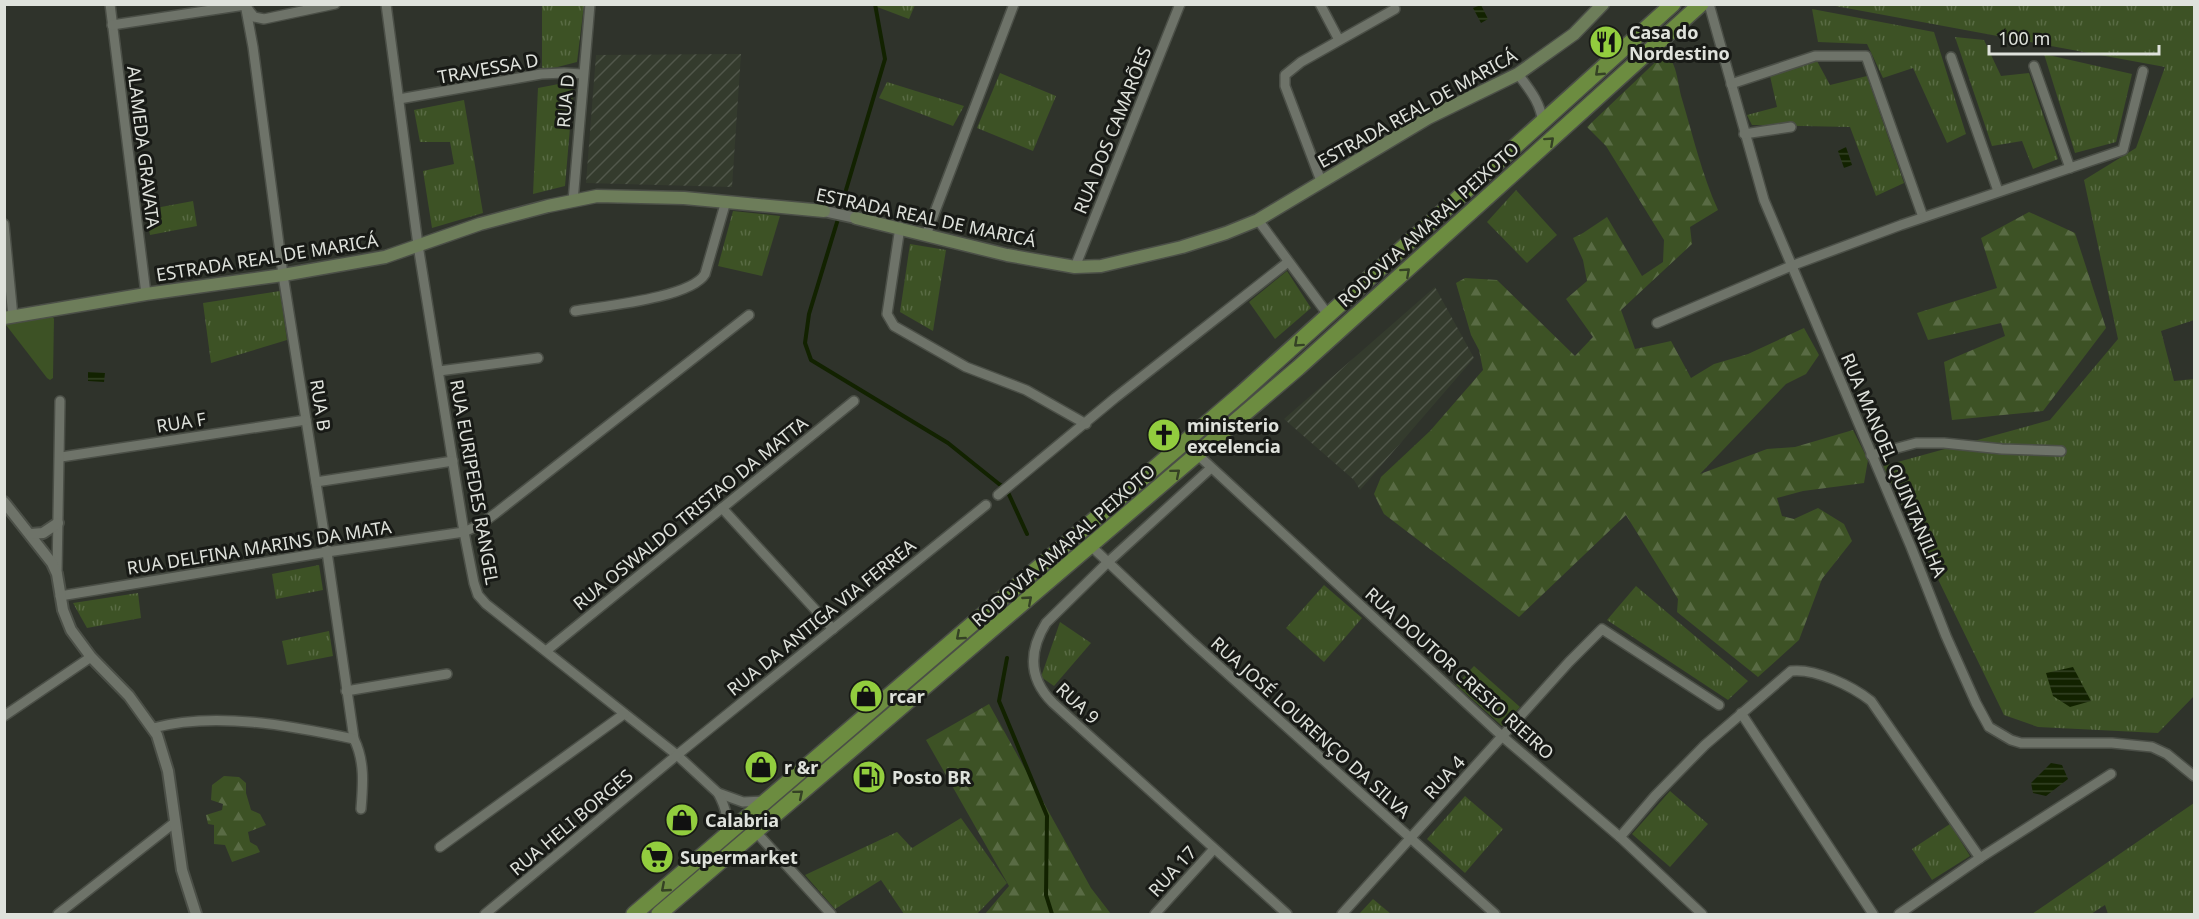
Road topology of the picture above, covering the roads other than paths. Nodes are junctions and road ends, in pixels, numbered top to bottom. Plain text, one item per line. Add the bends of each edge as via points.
1 (110, 4) edge
2 (334, 4) edge
3 (386, 4) edge
4 (590, 4) edge
5 (1014, 4) edge
6 (1180, 4) edge
7 (1320, 4) edge
8 (1603, 4) edge
9 (1673, 4) edge
10 (1701, 4) edge
11 (1709, 4) edge
12 (245, 5) edge
13 (1395, 9) dead end
14 (112, 25) junction
15 (1339, 40) junction
16 (1951, 57) dead end
17 (2034, 66) dead end
18 (2143, 71) dead end
19 (583, 74) junction
20 (1518, 74) junction
21 (1731, 84) junction
22 (399, 99) junction
23 (1538, 102) junction
24 (1556, 112) junction
25 (1543, 124) junction
26 (1791, 127) dead end
27 (1744, 134) junction
28 (2070, 168) junction
29 (1321, 181) junction
30 (1998, 191) junction
31 (573, 201) junction
32 (726, 201) junction
33 (824, 211) joint
34 (1923, 217) junction
35 (856, 218) joint
36 (1258, 220) junction
37 (4, 224) edge
38 (900, 227) junction
39 (926, 235) junction
40 (418, 245) junction
41 (1288, 261) junction
42 (1791, 266) junction
43 (1075, 267) junction
44 (283, 275) junction
45 (146, 294) junction
46 (574, 311) dead end
47 (749, 315) dead end
48 (1329, 316) junction
49 (9, 318) edge
50 (1657, 323) dead end
51 (538, 358) dead end
52 (439, 371) junction
53 (60, 401) dead end
54 (854, 401) dead end
55 (306, 420) junction
56 (1086, 424) junction
57 (2061, 451) dead end
58 (1871, 454) junction
59 (1198, 455) junction
60 (61, 457) junction
61 (453, 460) junction
62 (1211, 468) junction
63 (316, 482) junction
64 (998, 495) dead end
65 (4, 502) edge
66 (986, 505) dead end
67 (722, 508) junction
68 (58, 523) junction
69 (464, 532) junction
70 (31, 534) junction
71 (1091, 546) junction
72 (327, 552) junction
73 (1107, 563) junction
74 (57, 573) junction
75 (60, 596) junction
76 (833, 629) junction
77 (546, 651) junction
78 (91, 657) junction
79 (447, 674) dead end
80 (346, 691) junction
81 (1719, 705) dead end
82 (1741, 713) junction
83 (624, 714) junction
84 (4, 716) edge
85 (153, 729) junction
86 (1503, 736) junction
87 (354, 739) junction
88 (677, 755) junction
89 (2111, 774) dead end
90 (2194, 776) edge
91 (718, 793) junction
92 (765, 801) junction
93 (361, 809) dead end
94 (174, 823) junction
95 (756, 832) junction
96 (1620, 837) junction
97 (1411, 839) junction
98 (721, 840) junction
99 (440, 847) dead end
100 (1213, 850) junction
101 (1980, 858) junction
102 (58, 915) edge
103 (196, 915) edge
104 (485, 915) edge
105 (634, 915) edge
106 (659, 915) edge
107 (831, 915) edge
108 (1155, 915) edge
109 (1287, 915) edge
110 (1342, 915) edge
111 (1495, 915) edge
112 (1702, 915) edge
113 (1873, 915) edge
114 (1899, 915) edge

1 - 14 street, ALAMEDA GRAVATA
2 - 12 street via 264,19 254,17
3 - 22 street, RUA EURIPEDES RANGEL
4 - 19 street, RUA D
5 - 39 street
6 - 43 street, RUA DOS CAMARÕES
7 - 15 street
8 - 20 main road, ESTRADA REAL DE MARICÁ via 1574,34
9 -> 24 highway, RODOVIA AMARAL PEIXOTO
59 -> 10 highway, RODOVIA AMARAL PEIXOTO
11 - 21 street, RUA MANOEL QUINTANILHA
12 - 14 street
12 - 44 street, RUA B
13 - 15 street
14 - 45 street, ALAMEDA GRAVATA
15 - 29 street via 1287,71 1284,79
16 - 30 street
17 - 28 street
18 - 28 street via 2123,150
19 - 22 street, TRAVESSA D via 541,74
19 - 31 street, RUA D
20 - 23 street
20 - 29 main road, ESTRADA REAL DE MARICÁ via 1428,118
21 - 27 street, RUA MANOEL QUINTANILHA
21 - 34 street via 1815,56 1866,56
22 - 40 street, RUA EURIPEDES RANGEL
23 - 24 street
23 - 25 street
24 - 25 highway, RODOVIA AMARAL PEIXOTO
25 - 48 highway, RODOVIA AMARAL PEIXOTO
26 - 27 street
27 - 42 street, RUA MANOEL QUINTANILHA via 1764,200
28 - 30 street
29 - 36 main road, ESTRADA REAL DE MARICÁ
30 - 34 street
31 - 32 main road, ESTRADA REAL DE MARICÁ via 619,196
31 - 40 main road, ESTRADA REAL DE MARICÁ via 480,224
32 - 33 main road, ESTRADA REAL DE MARICÁ
32 - 46 street via 702,280 645,300
33 - 35 street, ESTRADA REAL DE MARICÁ
34 - 42 street
35 - 38 main road, ESTRADA REAL DE MARICÁ
36 - 41 street
36 - 43 main road, ESTRADA REAL DE MARICÁ via 1151,255 1101,266
37 - 49 street
38 - 39 main road, ESTRADA REAL DE MARICÁ
38 - 56 street via 887,314 894,326 966,367 1026,390
39 - 43 main road, ESTRADA REAL DE MARICÁ
40 - 44 main road, ESTRADA REAL DE MARICÁ via 385,256
40 - 52 street, RUA EURIPEDES RANGEL
41 - 48 street
41 - 56 street
42 - 50 street
42 - 58 street, RUA MANOEL QUINTANILHA
44 - 45 main road, ESTRADA REAL DE MARICÁ
44 - 55 street, RUA B
45 - 49 main road, ESTRADA REAL DE MARICÁ
47 - 69 street via 496,513
48 -> 92 highway, RODOVIA AMARAL PEIXOTO
51 - 52 street
52 - 61 street, RUA EURIPEDES RANGEL
53 - 60 street
54 - 67 street, RUA OSWALDO TRISTAO DA MATTA
55 - 60 street, RUA F
55 - 63 street, RUA B
56 - 64 street
57 - 58 street via 1916,442
58 - 90 street, RUA MANOEL QUINTANILHA via 1946,636 1989,727 2021,743 2152,747 2175,759
59 - 62 street, RUA DOUTOR CRESIO RIEIRO
71 -> 59 highway, RODOVIA AMARAL PEIXOTO
60 - 68 street
61 - 63 street
61 - 69 street, RUA EURIPEDES RANGEL
62 - 73 street, RUA 9
62 - 86 street, RUA DOUTOR CRESIO RIEIRO
63 - 72 street, RUA B
65 - 70 street
66 - 76 street, RUA DA ANTIGA VIA FERREA
67 - 76 street
67 - 77 street, RUA OSWALDO TRISTAO DA MATTA
68 - 70 street via 44,533
68 - 74 street
69 - 72 street, RUA DELFINA MARINS DA MATA
69 - 77 street, RUA EURIPEDES RANGEL via 478,595
70 - 74 street
71 - 73 street, RUA JOSÉ LOURENÇO DA SILVA
95 -> 71 highway, RODOVIA AMARAL PEIXOTO
72 - 75 street, RUA DELFINA MARINS DA MATA
72 - 80 street, RUA B
73 - 97 street, RUA JOSÉ LOURENÇO DA SILVA
73 - 100 street, RUA 9 via 1046,623 1034,650 1035,680 1045,695
74 - 75 street
75 - 78 street via 71,630
76 - 88 street, RUA DA ANTIGA VIA FERREA
77 - 83 street, RUA EURIPEDES RANGEL
78 - 84 street
78 - 85 street via 129,696
79 - 80 street
80 - 87 street, RUA B
81 - 86 street, RUA 4 via 1602,629
82 - 96 street via 1676,773
82 - 101 street via 1791,671 1815,673 1862,693
82 - 113 street
83 - 88 street, RUA EURIPEDES RANGEL
83 - 99 street
85 - 87 street via 196,721 232,721 314,730
85 - 94 street via 168,771
86 - 96 street, RUA DOUTOR CRESIO RIEIRO
86 - 97 street, RUA 4
87 - 93 street, RUA B via 363,782
88 - 91 street, RUA EURIPEDES RANGEL
88 - 104 street, RUA HELI BORGES
89 - 101 street
91 - 92 street, RUA EURIPEDES RANGEL via 742,802
91 - 98 street, RUA EURIPEDES RANGEL via 727,818
92 - 98 highway, RODOVIA AMARAL PEIXOTO
94 - 102 street
94 - 103 street via 182,870
95 - 106 highway, RODOVIA AMARAL PEIXOTO
95 - 107 street
96 - 112 street, RUA DOUTOR CRESIO RIEIRO
97 - 110 street, RUA 4
97 - 111 street, RUA JOSÉ LOURENÇO DA SILVA
98 -> 105 highway, RODOVIA AMARAL PEIXOTO
100 - 108 street, RUA 17
100 - 109 street, RUA 9
101 - 114 street

